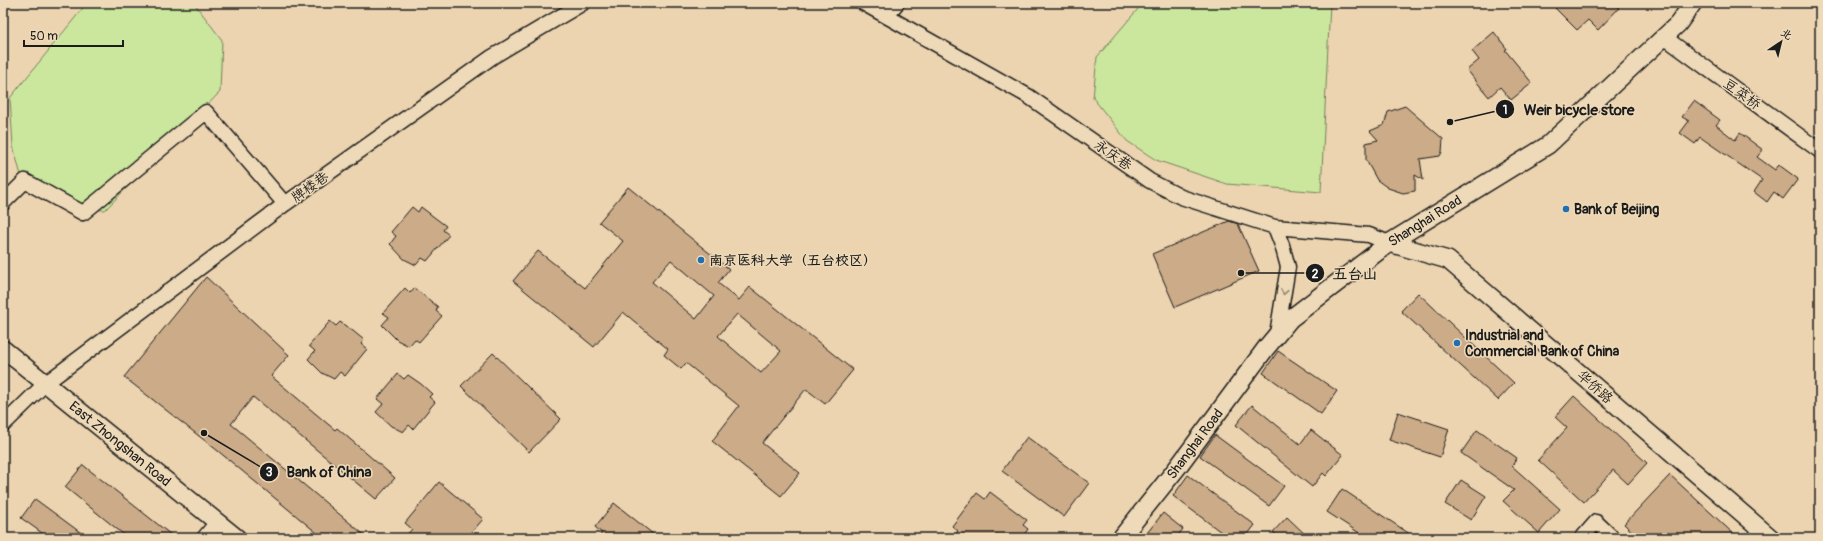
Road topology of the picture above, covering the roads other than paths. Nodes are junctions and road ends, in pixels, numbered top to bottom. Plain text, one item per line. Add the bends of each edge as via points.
1 (583, 3) edge
2 (863, 3) edge
3 (897, 3) edge
4 (1693, 3) edge
5 (886, 16) junction
6 (1664, 37) junction
7 (1820, 151) edge
8 (3, 203) edge
9 (285, 204) junction
10 (1275, 228) junction
11 (1389, 242) junction
12 (1277, 334) junction
13 (3, 349) edge
14 (46, 383) junction
15 (3, 425) edge
16 (217, 522) junction
17 (204, 538) edge
18 (237, 538) edge
19 (1121, 538) edge
20 (1582, 538) edge
21 (1613, 538) edge
22 (1771, 538) edge

1 - 9 street, 牌楼巷 via 492,58
2 - 5 street, 永庆巷
3 - 5 street
4 - 6 main road, Shanghai Road via 1678,24
5 - 10 street, 永庆巷 via 1028,96 1150,181 1181,197
6 - 7 street, 豆菜桥
6 - 11 main road, Shanghai Road via 1548,145
8 - 9 street via 25,181 83,213 206,112
9 - 14 street, 牌楼巷
10 - 11 street, 永庆巷 via 1369,235
10 -> 12 street via 1288,267
11 - 12 main road, Shanghai Road via 1290,319
11 - 22 main road, 华侨路 via 1448,260
12 - 19 main road, Shanghai Road via 1178,468
13 - 14 main road, East Zhongshan Road
14 - 15 street, 牌楼巷
14 - 16 main road, East Zhongshan Road
16 - 17 street
16 - 18 main road, East Zhongshan Road
20 - 21 street via 1596,522

